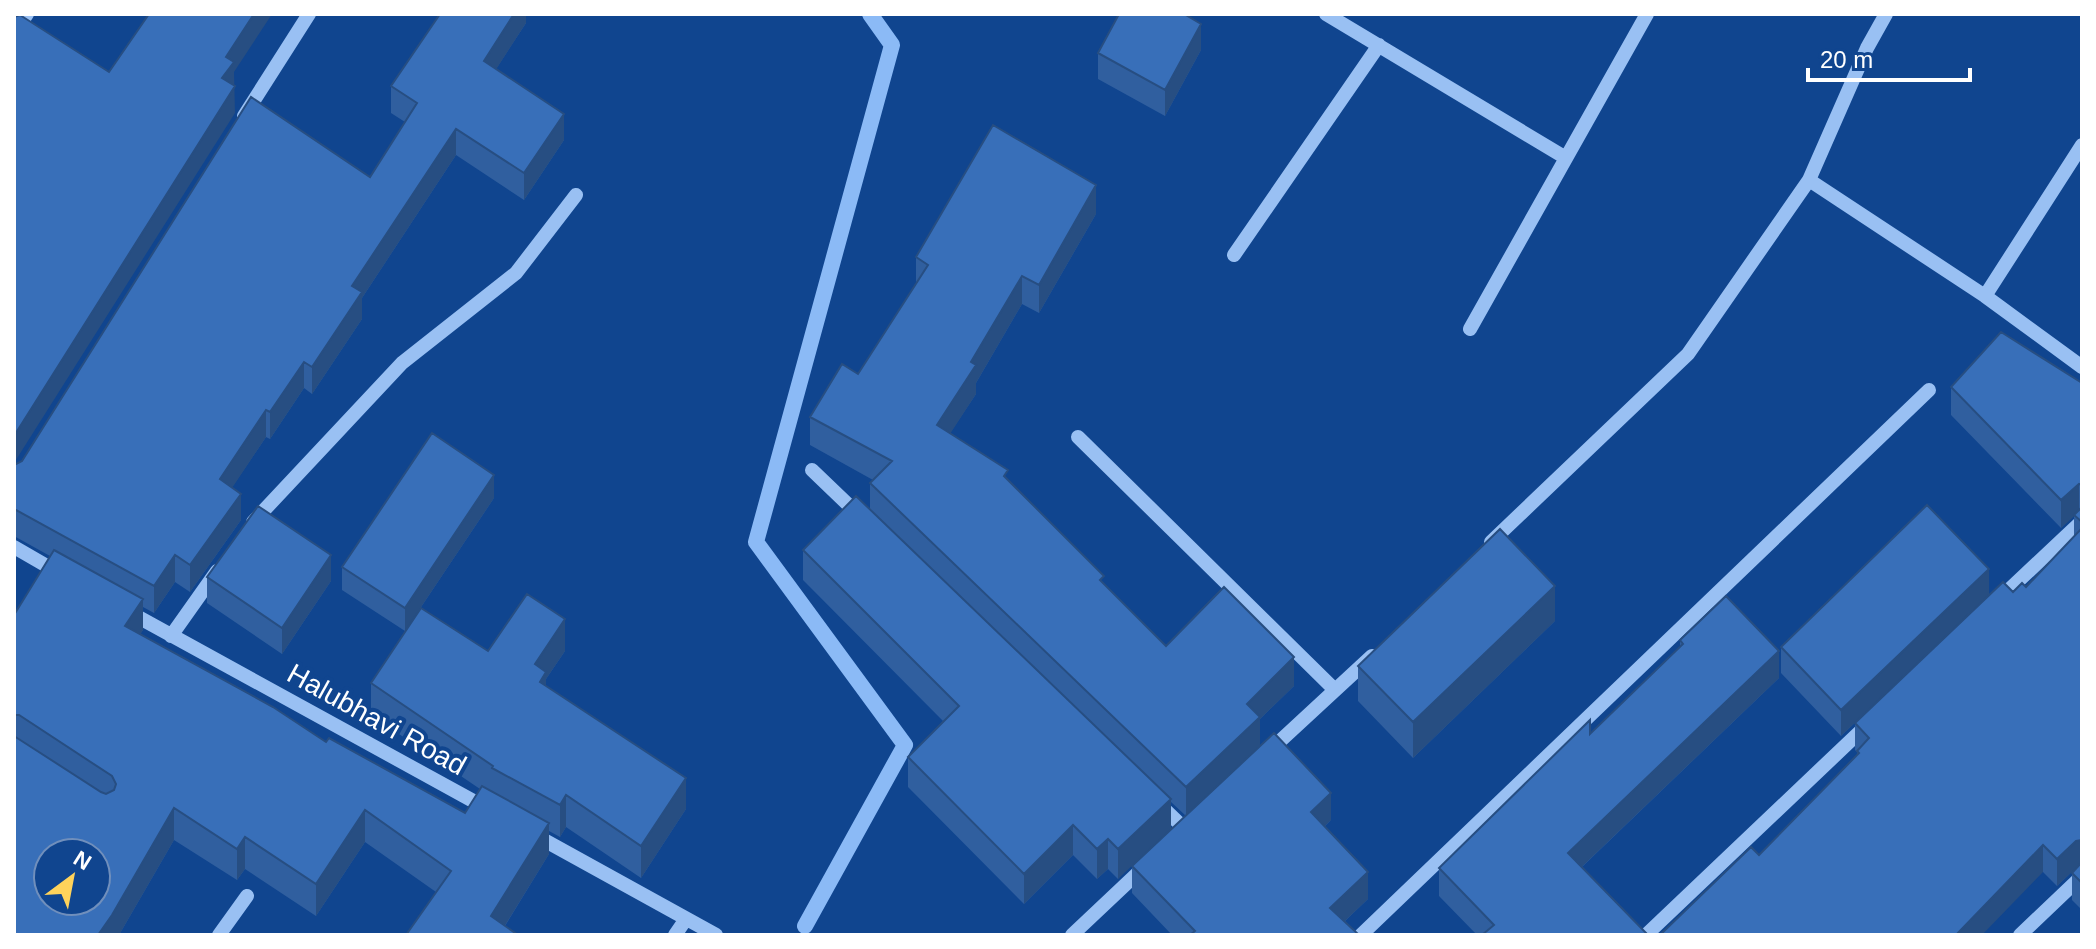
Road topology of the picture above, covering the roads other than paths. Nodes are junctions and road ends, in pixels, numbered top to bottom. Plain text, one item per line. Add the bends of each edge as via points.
1 (27, 14) edge
2 (309, 14) edge
3 (1326, 14) edge
4 (1647, 14) edge
5 (1886, 14) edge
6 (14, 34) edge
7 (1379, 45) junction
8 (233, 134) edge
9 (2082, 145) edge
10 (1566, 158) junction
11 (1809, 180) junction
12 (576, 195) dead end
13 (1234, 255) dead end
14 (1985, 296) junction
15 (1470, 329) dead end
16 (2082, 367) edge
17 (1929, 390) dead end
18 (1078, 437) dead end
19 (812, 470) dead end
20 (2082, 521) edge
21 (868, 524) edge
22 (248, 528) edge
23 (14, 547) edge
24 (1483, 549) edge
25 (222, 564) edge
26 (66, 577) edge
27 (119, 606) edge
28 (1990, 608) edge
29 (171, 636) junction
30 (1381, 647) edge
31 (1335, 690) junction
32 (1876, 717) edge
33 (1254, 765) edge
34 (1151, 796) edge
35 (502, 817) edge
36 (1196, 818) edge
37 (515, 824) edge
38 (1151, 861) edge
39 (2082, 876) edge
40 (247, 896) dead end
41 (686, 919) junction
42 (219, 935) edge
43 (675, 935) edge
44 (716, 935) edge
45 (1072, 935) edge
46 (1361, 935) edge
47 (1646, 935) edge
48 (2020, 935) edge

1 - 6 street
2 - 8 street
3 - 7 street
4 - 10 street
5 - 11 street
7 - 10 street
7 - 13 street
9 - 14 street
10 - 15 street
11 - 14 street
11 - 24 street via 1688,354
12 - 22 street via 516,273 402,363
14 - 16 street
17 - 46 street
18 - 31 street
19 - 21 street
20 - 28 street
23 - 26 street
25 - 29 street
27 - 29 street, Halubhavi Road
29 - 35 street, Halubhavi Road
30 - 31 street
31 - 33 street
32 - 47 street
34 - 36 street via 1179,834
37 - 41 street
38 - 45 street
39 - 48 street
40 - 42 street
41 - 43 street
41 - 44 street

